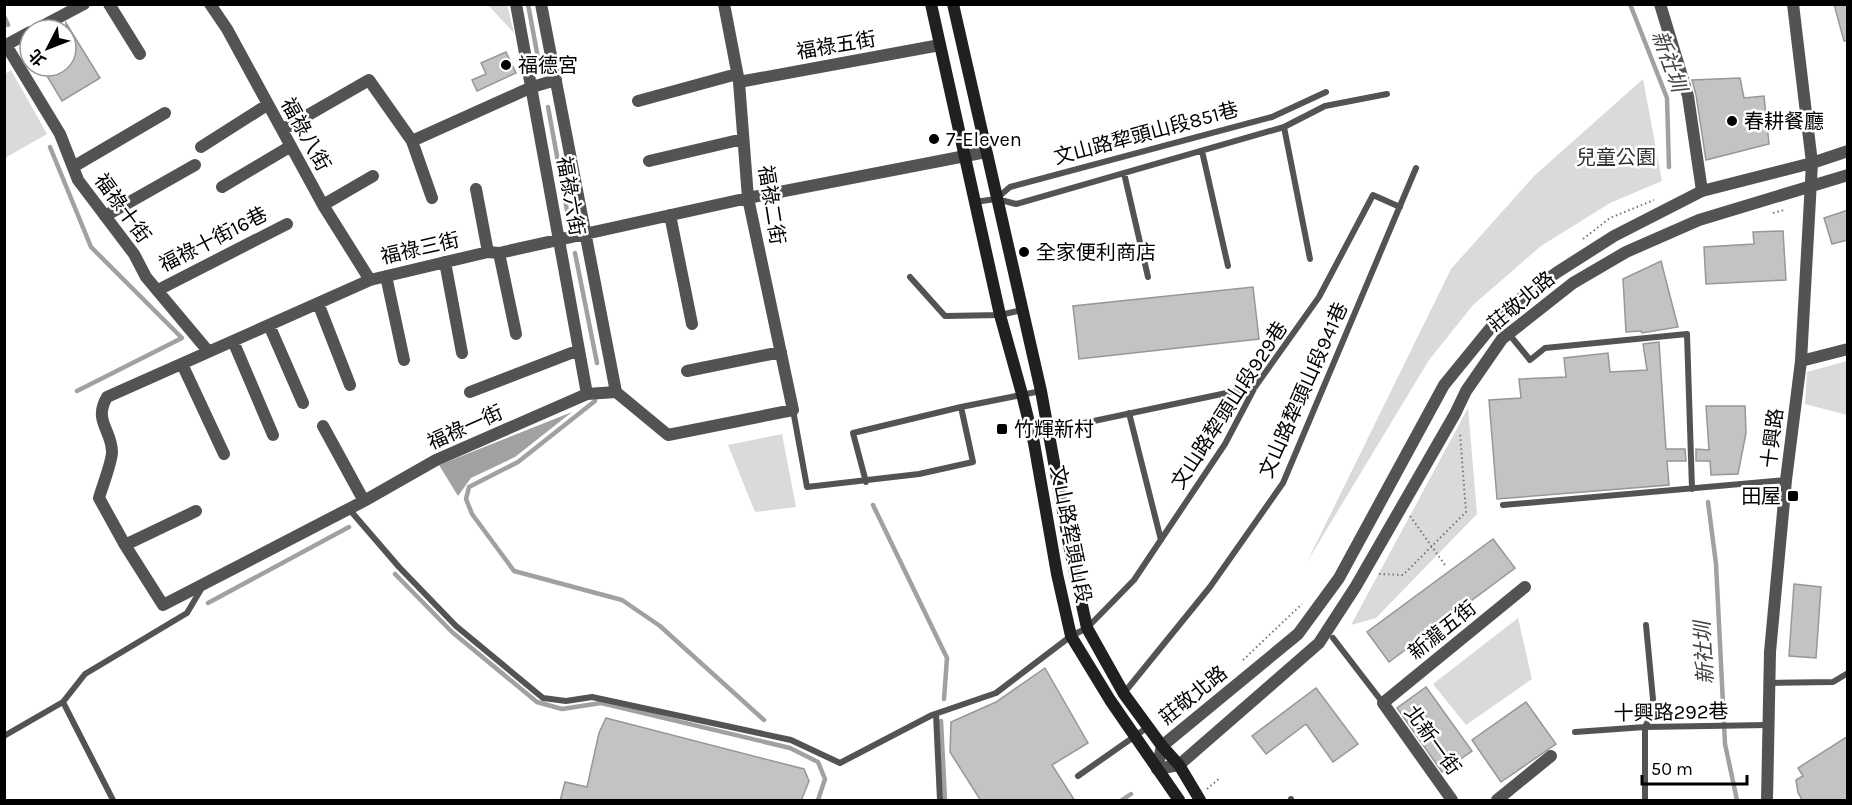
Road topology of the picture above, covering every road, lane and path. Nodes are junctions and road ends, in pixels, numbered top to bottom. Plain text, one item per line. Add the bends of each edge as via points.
1 (84, 4) edge
2 (109, 4) edge
3 (210, 4) edge
4 (516, 4) edge
5 (541, 4) edge
6 (724, 4) edge
7 (931, 4) edge
8 (953, 4) edge
9 (1660, 4) edge
10 (1793, 4) edge
11 (58, 18) edge
12 (5, 43) edge
13 (940, 45) junction
14 (140, 54) dead end
15 (738, 78) junction
16 (556, 80) junction
17 (531, 87) junction
18 (1326, 92) dead end
19 (1387, 94) dead end
20 (638, 101) dead end
21 (267, 105) junction
22 (165, 113) dead end
23 (1284, 127) junction
24 (282, 130) junction
25 (743, 140) junction
26 (412, 141) junction
27 (291, 146) junction
28 (201, 147) dead end
29 (1202, 151) junction
30 (1848, 151) edge
31 (986, 152) junction
32 (964, 156) junction
33 (650, 160) dead end
34 (1812, 163) junction
35 (195, 165) dead end
36 (73, 167) junction
37 (1416, 168) dead end
38 (1124, 173) junction
39 (1848, 175) edge
40 (373, 176) dead end
41 (222, 187) dead end
42 (1811, 188) junction
43 (476, 189) dead end
44 (1702, 191) junction
45 (432, 198) dead end
46 (748, 198) junction
47 (996, 198) junction
48 (975, 202) junction
49 (323, 205) junction
50 (1400, 207) junction
51 (1784, 210) dead end
52 (670, 215) junction
53 (1764, 215) dead end
54 (105, 216) junction
55 (287, 224) dead end
56 (584, 233) junction
57 (559, 238) junction
58 (494, 253) junction
59 (1310, 259) dead end
60 (445, 262) junction
61 (1228, 266) dead end
62 (386, 276) junction
63 (1148, 277) dead end
64 (910, 278) dead end
65 (370, 280) junction
66 (158, 290) junction
67 (318, 303) junction
68 (1022, 310) junction
69 (1000, 315) junction
70 (692, 324) dead end
71 (269, 325) junction
72 (516, 334) dead end
73 (1509, 334) junction
74 (233, 341) junction
75 (1848, 349) edge
76 (579, 350) junction
77 (208, 351) junction
78 (781, 352) junction
79 (462, 353) dead end
80 (404, 360) dead end
81 (1801, 361) junction
82 (182, 364) junction
83 (687, 371) dead end
84 (350, 385) dead end
85 (1255, 387) junction
86 (1041, 391) junction
87 (470, 392) dead end
88 (616, 393) junction
89 (587, 394) junction
90 (1023, 394) junction
91 (303, 403) dead end
92 (961, 407) junction
93 (793, 410) junction
94 (1130, 413) junction
95 (323, 426) dead end
96 (1048, 430) junction
97 (1459, 430) dead end
98 (1032, 434) junction
99 (273, 435) dead end
100 (224, 454) dead end
101 (1786, 480) junction
102 (866, 482) junction
103 (1692, 489) junction
104 (364, 501) junction
105 (1503, 505) dead end
106 (348, 509) junction
107 (1406, 510) dead end
108 (196, 511) dead end
109 (1161, 540) junction
110 (125, 545) junction
111 (1432, 546) junction
112 (1445, 565) dead end
113 (1369, 574) dead end
114 (204, 583) junction
115 (1525, 587) dead end
116 (163, 604) joint
117 (1646, 625) dead end
118 (1087, 628) junction
119 (1071, 636) junction
120 (1333, 638) dead end
121 (1848, 673) edge
122 (1769, 684) junction
123 (1124, 694) junction
124 (63, 702) junction
125 (1383, 703) junction
126 (936, 714) junction
127 (1768, 725) junction
128 (1148, 727) junction
129 (1645, 727) junction
130 (1575, 732) dead end
131 (4, 736) edge
132 (1134, 736) junction
133 (1162, 746) junction
134 (1551, 756) dead end
135 (1179, 765) junction
136 (1157, 770) junction
137 (1078, 777) dead end
138 (112, 801) edge
139 (940, 801) edge
140 (1179, 801) edge
141 (1200, 801) edge
142 (1452, 801) edge
143 (1497, 801) edge
144 (1646, 801) edge
145 (1767, 801) edge

1 - 11 street
2 - 14 street
3 - 21 street, 福祿八街
4 - 17 street, 福祿六街
5 - 16 street, 福祿六街
6 - 15 street, 福祿二街
7 - 13 main road, 文山路犂頭山段
8 - 31 main road, 文山路犂頭山段
9 - 44 street via 1688,96
10 - 34 street, 十興路
12 - 36 street, 福祿十街 via 60,134
13 - 15 street, 福祿五街
13 - 32 main road, 文山路犂頭山段
15 - 20 street, 福祿五街
15 - 25 street, 福祿二街
16 - 17 street
16 - 56 street, 福祿六街
17 - 26 street
17 - 57 street, 福祿六街
18 - 47 lane, 文山路犂頭山段851巷 via 1272,117 1010,187
19 - 23 lane via 1325,106
21 - 24 street, 福祿八街
21 - 28 street
22 - 36 street
23 - 29 lane
23 - 59 lane
24 - 26 street via 369,80
24 - 27 street, 福祿八街
25 - 33 street
25 - 46 street, 福祿二街
26 - 45 street
27 - 41 street
27 - 49 street, 福祿八街
29 - 38 lane
29 - 61 lane
30 - 34 street, 莊敬北路
31 - 32 street, 福祿三街
31 - 47 main road, 文山路犂頭山段
32 - 46 street, 福祿三街
32 - 48 main road, 文山路犂頭山段
34 - 42 street, 十興路
34 - 44 street, 莊敬北路
35 - 54 street
36 - 54 street, 福祿十街
37 - 50 lane, 文山路犂頭山段941巷
38 - 47 lane via 1016,204
38 - 63 lane
39 - 42 street, 莊敬北路
40 - 49 street
42 - 73 street, 莊敬北路 via 1699,220 1626,252 1573,283
42 - 81 street, 十興路
43 - 58 street
44 - 133 street, 莊敬北路 via 1614,236 1506,309 1444,385 1340,578 1298,634
46 - 52 street, 福祿三街
46 - 78 street, 福祿二街
47 - 48 lane, 文山路犂頭山段851巷
47 - 68 main road, 文山路犂頭山段
48 - 69 main road, 文山路犂頭山段
49 - 65 street, 福祿八街
50 - 85 lane, 文山路犂頭山段929巷 via 1373,195 1319,297
50 - 123 lane, 文山路犂頭山段941巷 via 1283,483 1210,587
51 - 53 path
52 - 56 street, 福祿三街
52 - 70 street
54 - 66 street, 福祿十街
55 - 66 street, 福祿十街16巷
56 - 57 street, 福祿三街
56 - 88 street, 福祿六街
57 - 58 street, 福祿三街
57 - 76 street, 福祿六街
58 - 60 street, 福祿三街
58 - 72 street
60 - 62 street, 福祿三街
60 - 79 street
62 - 65 street, 福祿三街
62 - 80 street
64 - 69 lane via 945,316
65 - 67 street, 福祿三街
66 - 77 street, 福祿十街
67 - 71 street, 福祿三街
67 - 84 street
68 - 69 lane
68 - 86 main road, 文山路犂頭山段
69 - 90 main road, 文山路犂頭山段
71 - 74 street, 福祿三街
71 - 91 street
73 - 103 lane via 1530,360 1545,348 1688,334
73 - 135 street, 莊敬北路 via 1466,391 1319,643
74 - 77 street, 福祿三街
74 - 99 street
75 - 81 street
76 - 87 street
76 - 89 street, 福祿六街
77 - 82 street, 福祿三街
78 - 83 street
78 - 93 street, 福祿二街
81 - 101 street, 十興路
82 - 100 street
82 - 110 street, 福祿三街 via 107,397 101,406 112,451 99,498
85 - 94 lane
85 - 109 lane, 文山路犂頭山段929巷 via 1226,444
86 - 90 lane
86 - 96 main road, 文山路犂頭山段
88 - 89 street, 福祿一街
88 - 93 street via 668,435
89 - 104 street, 福祿一街 via 436,460
90 - 92 lane
90 - 98 main road, 文山路犂頭山段
92 - 102 lane via 854,433
92 - 102 lane via 973,462
93 - 102 lane via 807,488
94 - 96 lane
94 - 109 lane
95 - 104 street
96 - 98 lane
96 - 118 main road, 文山路犂頭山段
97 - 111 path via 1466,512
98 - 119 main road, 文山路犂頭山段
101 - 103 lane
101 - 122 street, 十興路
103 - 105 lane
104 - 106 street, 福祿一街
106 - 114 street, 福祿一街
106 - 126 lane, 文山路犂頭山段929巷 via 456,626 543,698 566,701 592,697 791,740 840,763
107 - 111 path
108 - 110 street
109 - 118 lane, 文山路犂頭山段929巷 via 1134,580
110 - 116 street, 福祿三街
111 - 112 path
111 - 113 path via 1403,575
114 - 116 street, 福祿一街
114 - 124 lane via 188,613 85,674
115 - 125 street, 新瀧五街
117 - 129 lane via 1654,710
118 - 119 lane, 文山路犂頭山段929巷
118 - 123 main road, 文山路犂頭山段
119 - 126 lane, 文山路犂頭山段929巷 via 996,693
119 - 132 main road, 文山路犂頭山段
120 - 125 lane
121 - 122 lane via 1833,682
122 - 127 street, 十興路
123 - 128 main road, 文山路犂頭山段
124 - 131 lane
124 - 138 lane
125 - 142 street, 北新一街
126 - 139 lane
127 - 129 lane, 十興路292巷
127 - 145 street, 十興路
128 - 132 lane
128 - 133 main road, 文山路犂頭山段
129 - 130 lane, 十興路292巷
129 - 144 lane
132 - 136 main road, 文山路犂頭山段
132 - 137 lane
133 - 135 main road, 文山路犂頭山段
133 - 136 street, 莊敬北路
134 - 143 street
135 - 136 street, 莊敬北路
135 - 141 main road, 文山路犂頭山段
136 - 140 main road, 文山路犂頭山段

